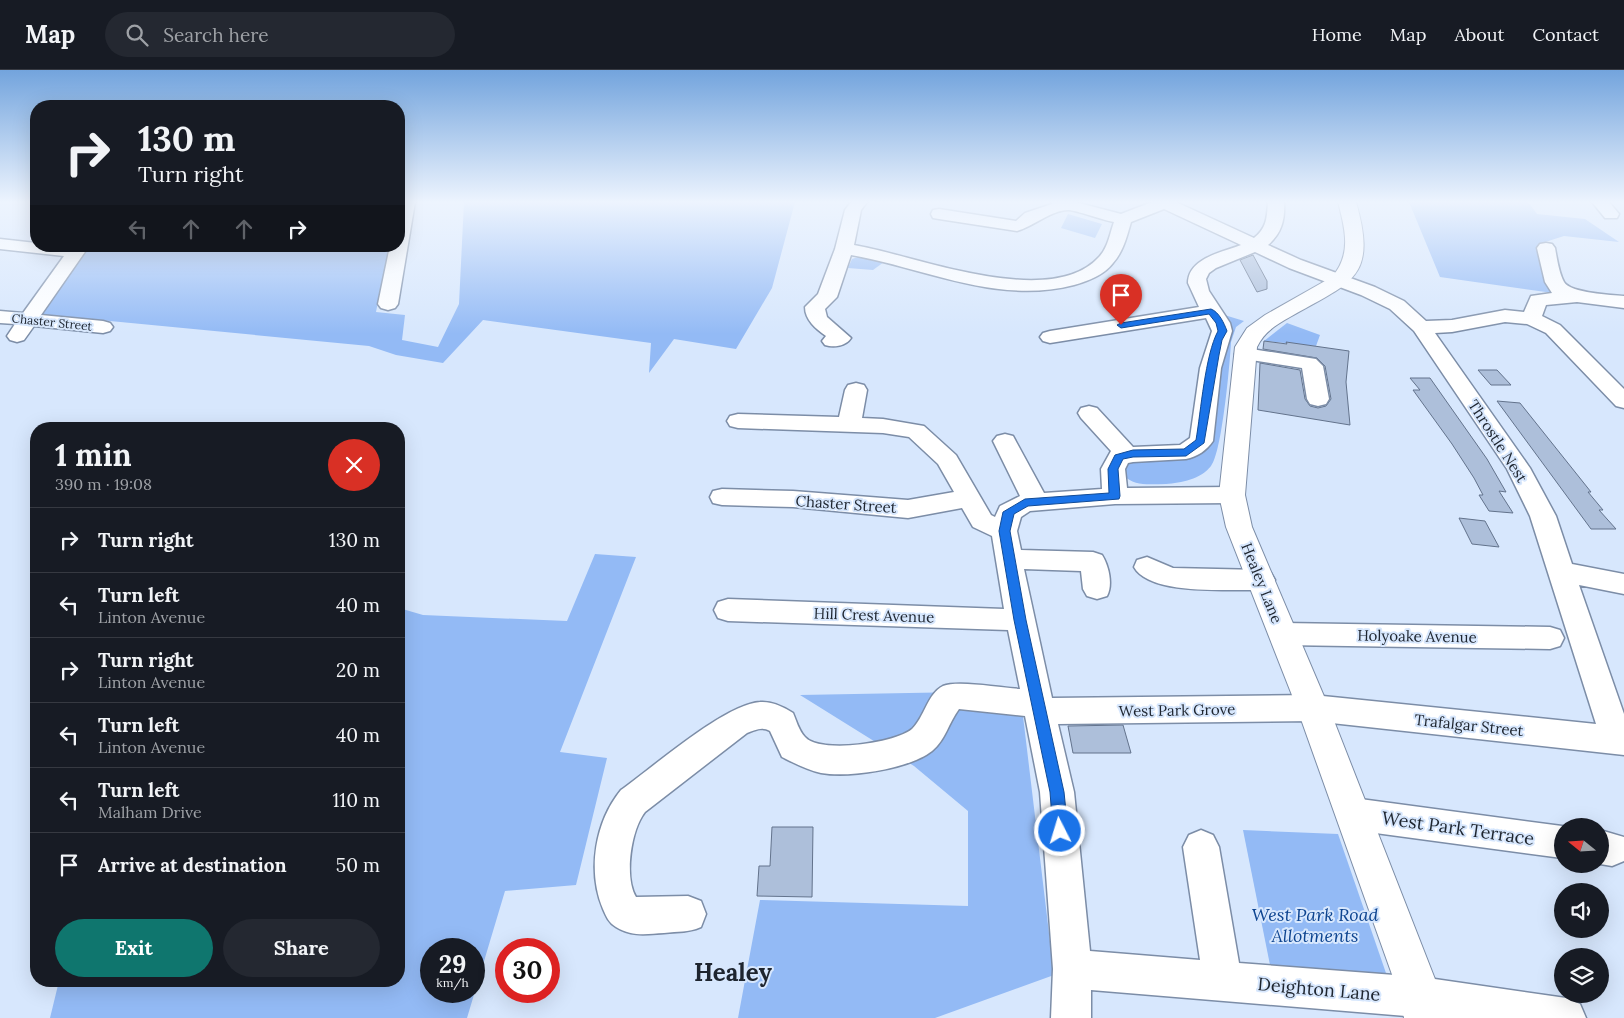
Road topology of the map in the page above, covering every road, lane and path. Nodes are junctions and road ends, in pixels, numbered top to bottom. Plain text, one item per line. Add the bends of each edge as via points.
1 (1114, 246) edge
2 (1256, 246) joint
3 (1354, 246) edge
4 (1546, 248) dead end
5 (844, 249) joint
6 (75, 252) edge
7 (398, 252) edge
8 (1339, 281) junction
9 (1576, 296) junction
10 (1624, 302) edge
11 (388, 304) dead end
12 (1211, 311) junction
13 (0, 317) edge
14 (1531, 318) junction
15 (103, 327) dead end
16 (1421, 327) junction
17 (22, 328) junction
18 (1050, 336) dead end
19 (832, 342) dead end
20 (1245, 354) junction
21 (856, 390) dead end
22 (1318, 399) dead end
23 (1624, 400) edge
24 (1089, 413) dead end
25 (738, 421) dead end
26 (849, 425) junction
27 (1001, 442) dead end
28 (1127, 455) junction
29 (1232, 495) junction
30 (1115, 496) junction
31 (722, 497) dead end
32 (969, 498) junction
33 (1036, 502) junction
34 (1004, 531) junction
35 (1009, 559) junction
36 (1147, 567) dead end
37 (1560, 571) junction
38 (1261, 580) junction
39 (1624, 584) edge
40 (1097, 589) dead end
41 (728, 610) dead end
42 (1020, 620) junction
43 (1283, 634) junction
44 (1550, 638) dead end
45 (1039, 708) junction
46 (1313, 708) junction
47 (1620, 741) edge
48 (1353, 814) junction
49 (1554, 841) edge
50 (1201, 847) dead end
51 (688, 914) dead end
52 (1072, 969) junction
53 (1223, 981) junction
54 (1423, 1008) edge
55 (1071, 1018) edge
56 (1566, 1018) edge

1 - 5 street via 1106,262 1081,276 1054,284 1016,287 976,282
2 - 8 street, Throstle Nest
2 - 12 street via 1212,263 1200,272 1198,287
3 - 8 main road, Healey Lane via 1354,260
4 - 9 street via 1557,286
5 - 19 street via 827,297 815,307 814,313 841,338
6 - 17 street
7 - 11 street
8 - 16 street, Throstle Nest via 1397,304
8 - 20 main road, Healey Lane via 1254,332
9 - 10 street
9 - 14 street via 1538,300
12 - 18 street
12 - 28 street via 1222,331 1214,355 1201,441 1186,452
13 - 17 street, Chaster Street
14 - 16 street via 1505,316 1452,326
14 - 23 street via 1553,330
15 - 17 street, Chaster Street
16 - 37 street, Throstle Nest via 1518,468 1543,516
20 - 22 street via 1309,363
20 - 29 main road, Healey Lane
21 - 26 street
24 - 28 street
25 - 26 street
26 - 32 street via 916,431 948,460
27 - 33 street
28 - 30 street via 1118,457 1113,469
29 - 30 street
29 - 38 main road, Healey Lane via 1239,527
30 - 33 street
31 - 32 street, Chaster Street via 908,508
32 - 34 street via 982,520
33 - 34 street via 1025,503 1009,512
34 - 35 street
35 - 40 street via 1093,562
35 - 42 street
36 - 38 street via 1169,578
37 - 39 street
37 - 47 street, Throstle Nest
38 - 43 main road, Healey Lane
41 - 42 street, Hill Crest Avenue
42 - 45 street
43 - 44 street, Holyoake Avenue
43 - 46 main road, Healey Lane
45 - 46 street, West Park Grove
45 - 51 street, West Park Grove via 952,696 928,734 909,749 843,760 823,759 793,747 782,722 773,717 760,715 736,723 633,801 625,810 616,838 613,874 616,901 622,911 643,917
45 - 52 street via 1057,792
46 - 47 street, Trafalgar Street
46 - 48 main road, Healey Lane
48 - 49 street, West Park Terrace
48 - 54 main road, Healey Lane
50 - 53 street
52 - 53 street, Deighton Lane
52 - 55 street
53 - 54 street, Deighton Lane
54 - 56 street, Deighton Lane

